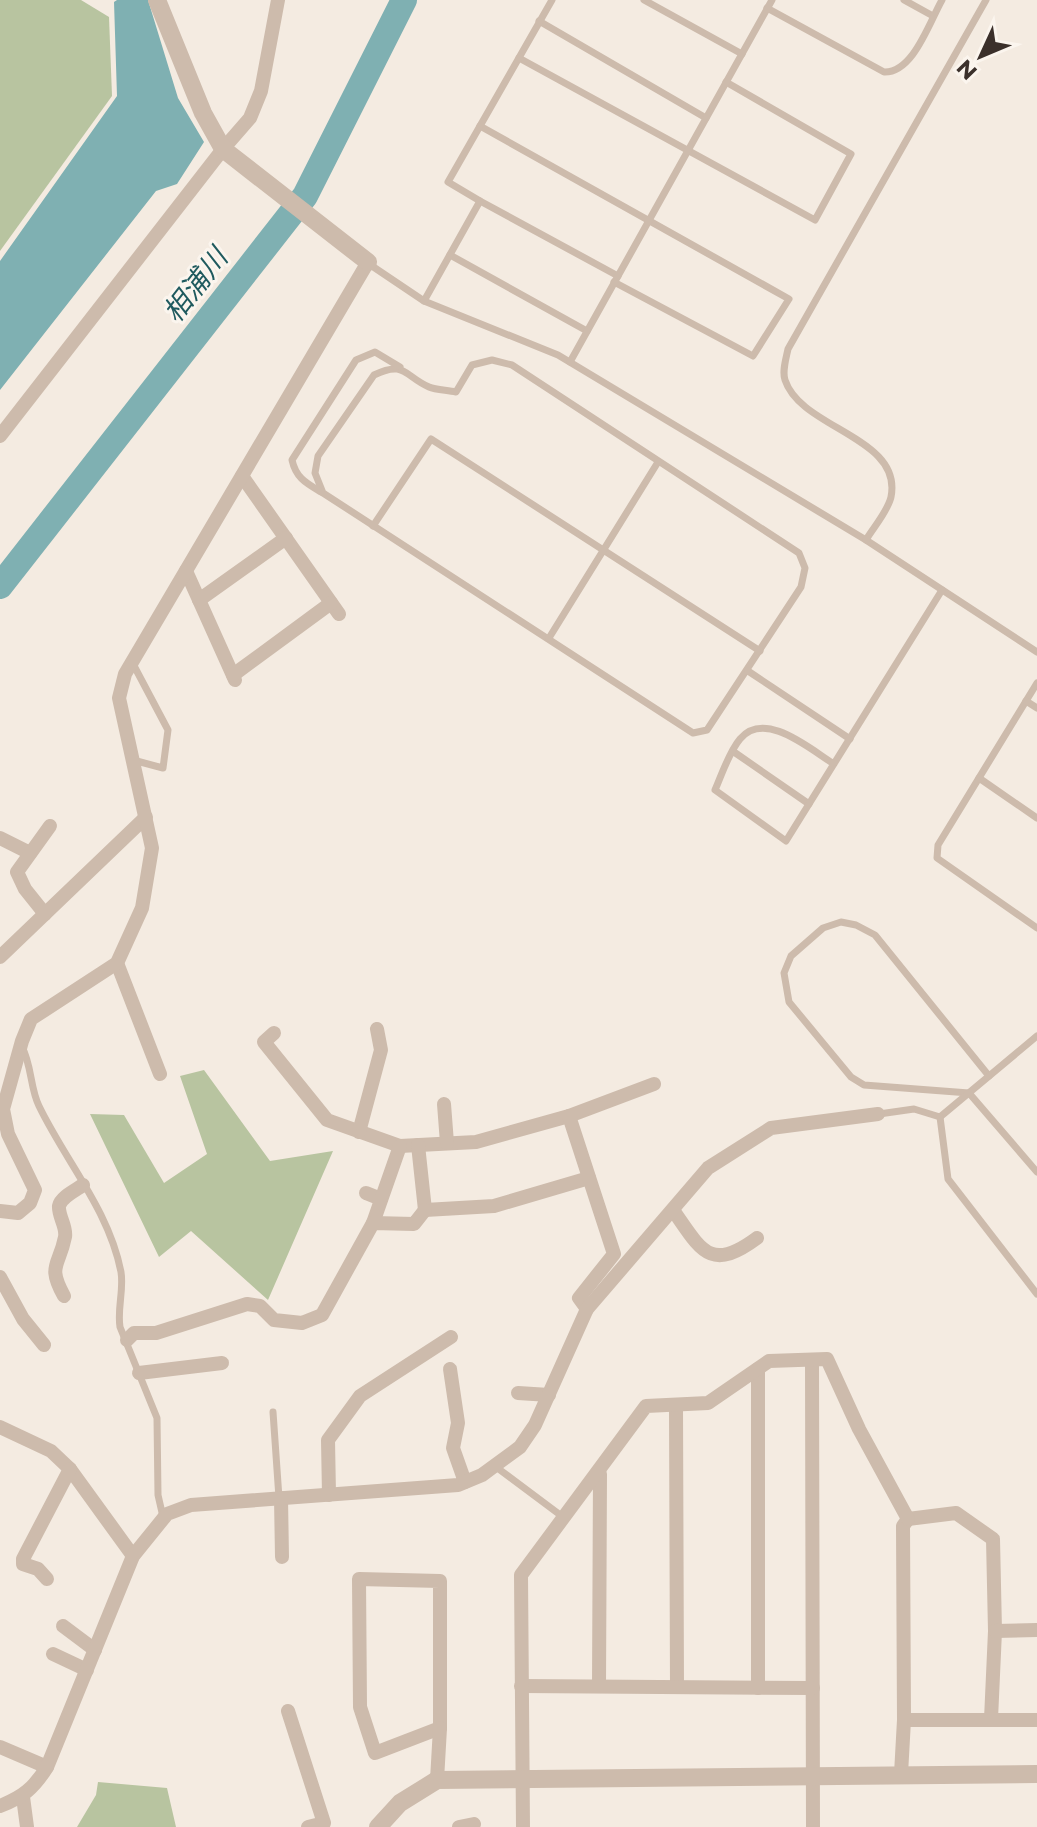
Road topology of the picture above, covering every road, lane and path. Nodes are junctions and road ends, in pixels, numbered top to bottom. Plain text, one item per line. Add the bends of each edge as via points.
1 (157, 0) edge
2 (278, 0) edge
3 (552, 0) edge
4 (644, 0) edge
5 (904, 0) edge
6 (942, 0) edge
7 (986, 0) edge
8 (770, 4) edge
9 (933, 16) junction
10 (539, 21) junction
11 (742, 54) junction
12 (519, 58) junction
13 (726, 82) junction
14 (706, 118) junction
15 (480, 126) junction
16 (688, 151) junction
17 (226, 152) junction
18 (480, 201) junction
19 (649, 220) junction
20 (450, 255) junction
21 (361, 258) junction
22 (616, 279) junction
23 (424, 301) junction
24 (587, 331) junction
25 (570, 362) junction
26 (407, 371) junction
27 (0, 436) edge
28 (658, 462) junction
29 (242, 476) junction
30 (323, 493) junction
31 (373, 526) junction
32 (286, 538) junction
33 (866, 540) junction
34 (602, 550) junction
35 (186, 571) junction
36 (942, 590) junction
37 (199, 600) junction
38 (549, 638) junction
39 (760, 651) junction
40 (1037, 652) edge
41 (132, 662) junction
42 (748, 671) junction
43 (1037, 683) edge
44 (1026, 701) junction
45 (1037, 708) edge
46 (850, 739) junction
47 (734, 752) junction
48 (133, 760) junction
49 (834, 764) junction
50 (979, 778) junction
51 (809, 804) junction
52 (146, 817) junction
53 (1037, 818) edge
54 (50, 826) dead end
55 (0, 838) edge
56 (30, 853) junction
57 (45, 914) junction
58 (1037, 928) edge
59 (0, 957) edge
60 (117, 963) junction
61 (377, 1029) dead end
62 (274, 1033) dead end
63 (1037, 1036) edge
64 (21, 1046) junction
65 (7, 1070) edge
66 (160, 1074) dead end
67 (989, 1076) junction
68 (647, 1092) dead end
69 (969, 1093) junction
70 (444, 1104) dead end
71 (2, 1111) edge
72 (878, 1114) joint
73 (569, 1116) junction
74 (940, 1117) junction
75 (359, 1132) junction
76 (447, 1143) junction
77 (418, 1145) junction
78 (400, 1146) junction
79 (1037, 1172) edge
80 (589, 1178) junction
81 (83, 1185) junction
82 (366, 1193) dead end
83 (381, 1199) junction
84 (425, 1210) junction
85 (673, 1210) junction
86 (0, 1211) edge
87 (373, 1223) junction
88 (757, 1238) dead end
89 (0, 1277) edge
90 (1037, 1294) edge
91 (64, 1296) dead end
92 (587, 1309) junction
93 (451, 1337) dead end
94 (127, 1340) junction
95 (44, 1345) dead end
96 (812, 1360) junction
97 (222, 1363) dead end
98 (450, 1369) dead end
99 (758, 1369) junction
100 (139, 1373) junction
101 (518, 1393) dead end
102 (549, 1395) junction
103 (676, 1407) junction
104 (273, 1412) dead end
105 (1, 1431) edge
106 (496, 1467) junction
107 (70, 1469) junction
108 (600, 1473) junction
109 (465, 1482) junction
110 (329, 1495) junction
111 (280, 1498) junction
112 (163, 1517) junction
113 (565, 1518) junction
114 (908, 1519) junction
115 (133, 1556) junction
116 (282, 1557) dead end
117 (47, 1579) dead end
118 (63, 1626) dead end
119 (1037, 1630) edge
120 (995, 1631) junction
121 (95, 1650) junction
122 (53, 1654) dead end
123 (87, 1670) junction
124 (599, 1685) junction
125 (521, 1686) junction
126 (677, 1687) junction
127 (758, 1688) junction
128 (813, 1688) junction
129 (288, 1711) dead end
130 (991, 1719) junction
131 (904, 1720) junction
132 (1037, 1720) edge
133 (440, 1728) junction
134 (0, 1747) edge
135 (47, 1767) junction
136 (811, 1774) junction
137 (901, 1774) junction
138 (1037, 1774) edge
139 (437, 1780) junction
140 (523, 1781) junction
141 (23, 1797) junction
142 (0, 1806) edge
143 (27, 1827) edge
144 (308, 1827) edge
145 (378, 1827) edge
146 (523, 1827) edge
147 (813, 1827) edge

1 - 17 street via 203,113
2 - 17 street via 261,91
3 - 10 lane
4 - 11 lane
5 - 9 lane
6 - 9 lane
7 - 33 lane via 788,349 784,378 796,401 879,455 889,473 891,498
8 - 9 lane via 884,72 906,64
8 - 11 lane
10 - 12 lane
10 - 14 lane
11 - 13 lane
12 - 15 lane
12 - 16 lane
13 - 14 lane
13 - 16 lane via 851,154 815,220
14 - 16 lane
15 - 18 lane via 448,182
15 - 19 lane
16 - 19 lane
17 - 21 street
17 - 27 street
18 - 20 lane
18 - 22 lane
19 - 22 lane
19 - 22 lane via 789,299 753,356
20 - 23 lane
20 - 24 lane
21 - 23 lane
21 - 29 street
22 - 24 lane
23 - 25 lane
24 - 25 lane
25 - 33 lane
26 - 28 lane via 429,387 456,392 472,365 492,360 512,365
26 - 30 lane via 389,368 365,385 318,456 315,473
26 - 30 lane via 375,352 356,360 292,460 304,482
28 - 34 lane
28 - 39 lane via 799,553 805,568 801,587
29 - 32 street
29 - 35 street
30 - 31 lane
31 - 34 lane via 431,439
31 - 38 lane
32 - 37 street
32 - 37 street via 335,608 234,678
33 - 36 lane
34 - 38 lane
34 - 39 lane
35 - 37 street
35 - 41 street
36 - 40 lane
36 - 46 lane
38 - 42 lane via 693,733 707,730
39 - 42 lane
41 - 48 street via 119,698
41 - 48 lane via 168,730 163,768
42 - 46 lane
43 - 44 lane
44 - 45 lane
44 - 50 lane
46 - 49 lane
47 - 49 lane via 741,738 768,728
47 - 51 lane
47 - 51 lane via 715,790 786,841
48 - 52 street
49 - 51 lane
50 - 53 lane
50 - 58 lane via 938,845 937,858
52 - 57 street
52 - 60 street via 152,848 142,908
54 - 56 street
55 - 56 street
56 - 57 street via 17,872
57 - 59 street
60 - 64 street via 31,1019
60 - 66 street
61 - 75 street via 381,1050
62 - 75 street via 264,1042 327,1120
63 - 67 lane
64 - 65 street
64 - 81 lane via 36,1099
65 - 71 street
67 - 69 lane
67 - 69 lane via 875,935 841,922 823,928 791,956 784,973 789,1002 851,1077 878,1089
68 - 73 street
69 - 74 lane
69 - 79 lane
70 - 76 street
71 - 86 street via 35,1190 18,1213
72 - 74 lane via 914,1109
72 - 85 street via 771,1128 708,1168
73 - 76 street via 476,1142
73 - 80 street
74 - 90 lane via 948,1179
75 - 78 street
76 - 77 street
77 - 78 street
77 - 84 street
78 - 83 street
80 - 84 street via 494,1206
80 - 92 street via 614,1254 579,1298
81 - 91 street via 59,1206 66,1235 53,1277
81 - 94 lane via 94,1197 122,1275 118,1314
82 - 83 street
83 - 87 street
84 - 87 street via 414,1224
85 - 88 street via 701,1250 712,1256 727,1256
85 - 92 street
87 - 94 street via 329,1290 322,1315 302,1323 274,1320 260,1306 247,1304 156,1333 134,1333
89 - 95 street
92 - 102 street
93 - 110 street via 360,1396 328,1440
94 - 100 lane
96 - 99 street via 769,1361
96 - 114 street via 827,1359
96 - 128 street
97 - 100 street
98 - 109 street via 458,1423 453,1448
99 - 103 street via 708,1403
99 - 127 street
100 - 112 lane via 157,1418
101 - 102 street
102 - 106 street via 520,1447
103 - 108 street via 646,1406
103 - 126 street
104 - 111 lane
105 - 107 street via 51,1451
106 - 109 street
106 - 113 lane
107 - 115 street
107 - 117 street via 23,1559
108 - 113 street
108 - 124 street
109 - 110 street
110 - 111 street
111 - 112 street via 191,1505
111 - 116 street
112 - 115 street
113 - 125 street via 521,1575
114 - 120 street via 956,1513 993,1539
114 - 131 street via 903,1526
115 - 121 street
118 - 121 street
119 - 120 street
120 - 130 street
121 - 123 street
122 - 123 street
123 - 135 street
124 - 125 street
124 - 126 street
125 - 140 street
126 - 127 street
127 - 128 street
128 - 136 street
129 - 144 street via 324,1823
130 - 131 street
130 - 132 street
131 - 137 street
133 - 133 street via 440,1581 359,1579 360,1707 375,1753
133 - 139 street
134 - 135 street
135 - 141 street
136 - 137 street
136 - 140 street
136 - 147 street
137 - 138 street
139 - 140 street
139 - 145 street via 400,1803
140 - 146 street
141 - 142 street
141 - 143 street

